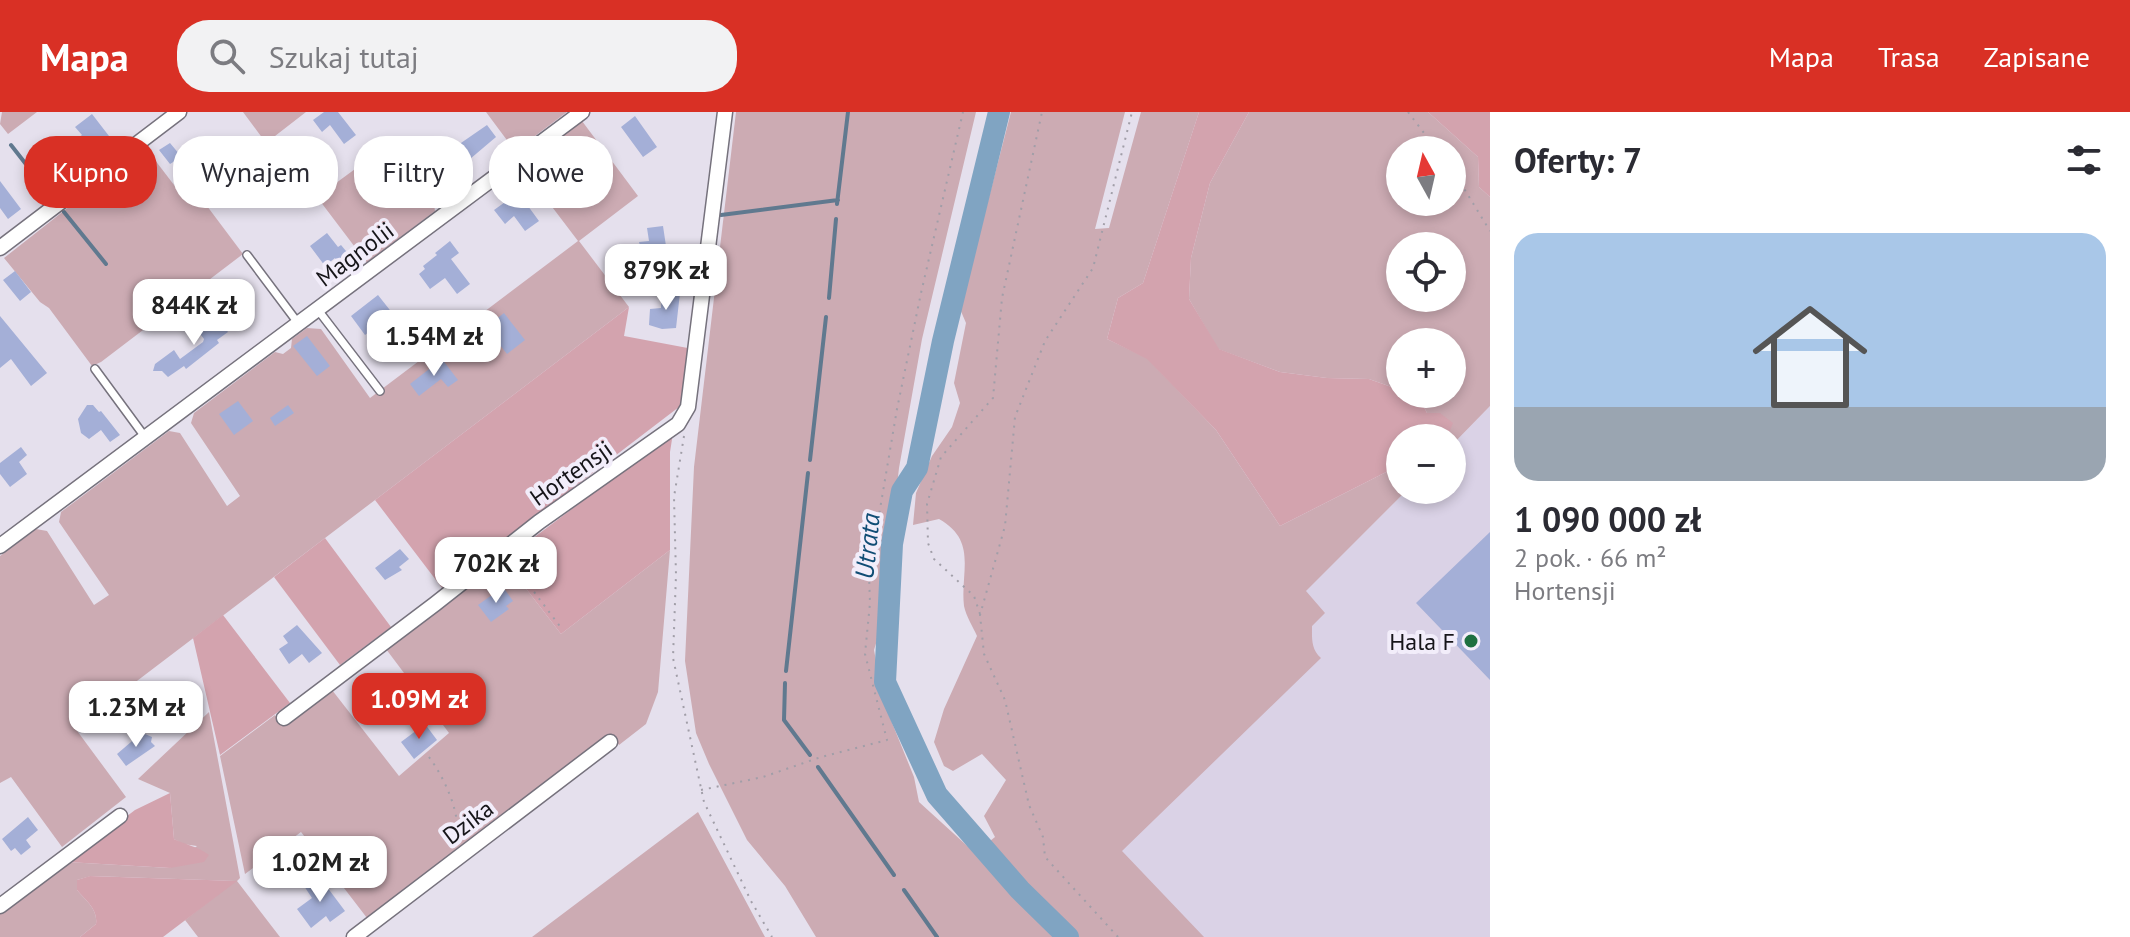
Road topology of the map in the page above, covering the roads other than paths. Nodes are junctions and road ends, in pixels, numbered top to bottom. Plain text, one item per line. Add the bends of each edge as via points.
1 (179, 112) edge
2 (582, 112) edge
3 (725, 112) edge
4 (0, 248) edge
5 (247, 255) dead end
6 (318, 310) junction
7 (298, 323) junction
8 (95, 369) dead end
9 (380, 391) dead end
10 (146, 439) junction
11 (0, 546) edge
12 (284, 718) dead end
13 (610, 742) dead end
14 (120, 816) dead end
15 (0, 906) edge
16 (354, 937) edge

1 - 4 street
2 - 6 street, Magnolii
3 - 12 street, Hortensji via 688,407 678,424 502,550
5 - 7 lane
6 - 7 street, Magnolii
6 - 9 lane
7 - 10 street, Magnolii
8 - 10 lane
10 - 11 street, Magnolii
13 - 16 street, Dzika
14 - 15 street

